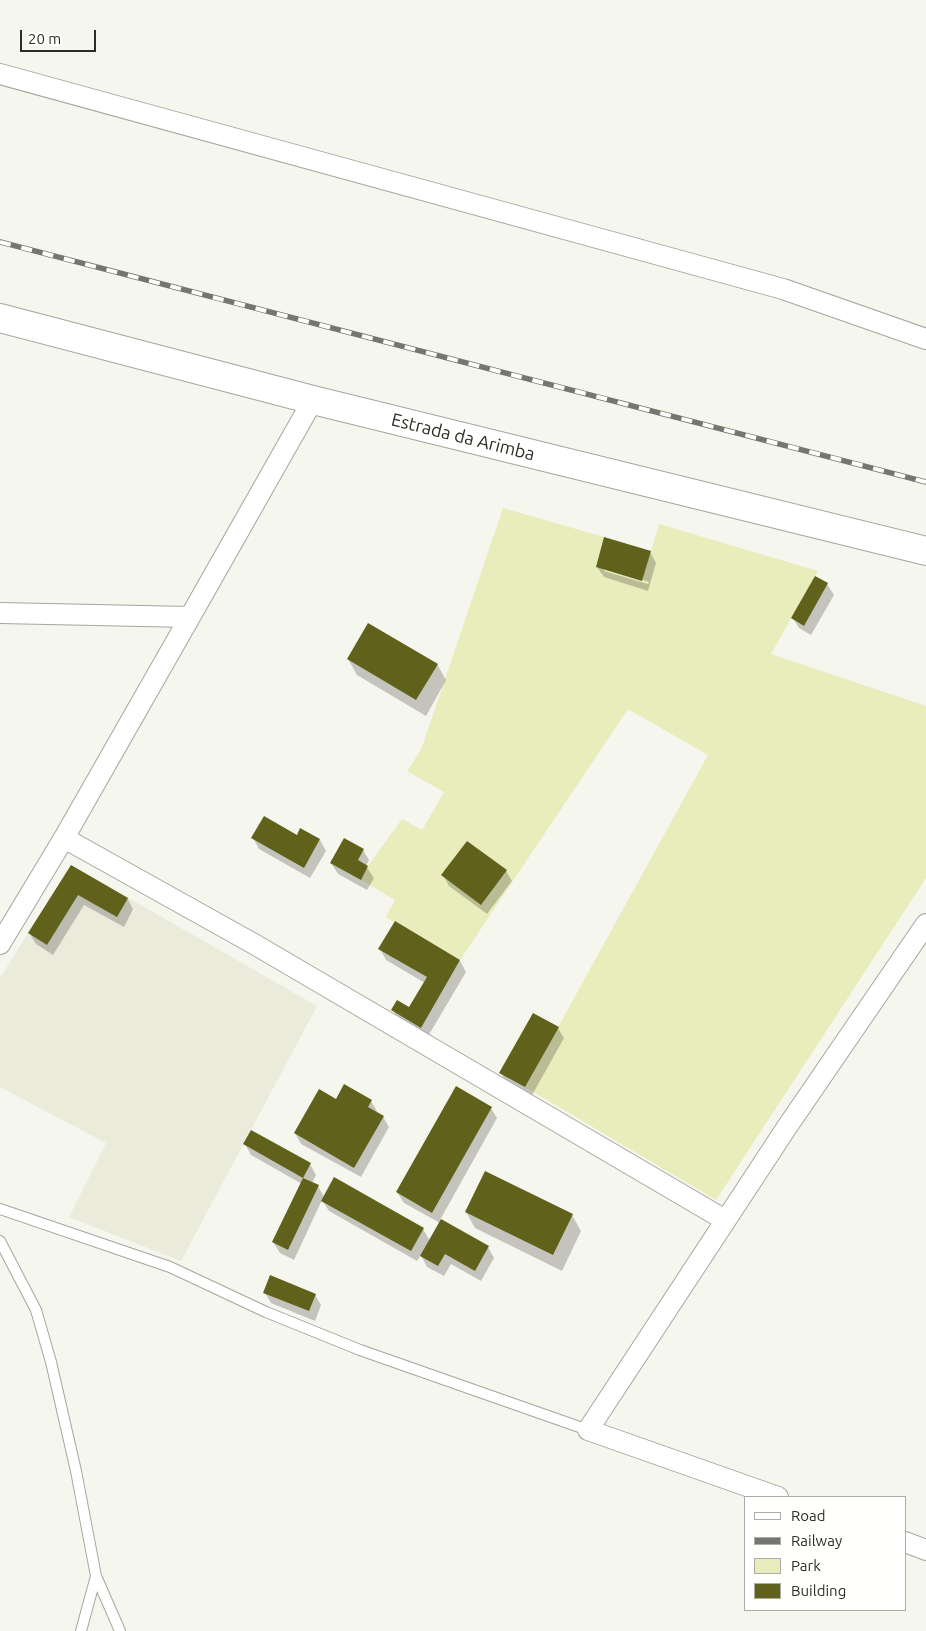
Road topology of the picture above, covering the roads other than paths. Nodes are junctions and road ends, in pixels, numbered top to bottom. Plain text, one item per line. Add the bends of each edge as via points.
1 (0, 74) edge
2 (0, 318) edge
3 (926, 339) edge
4 (313, 400) junction
5 (926, 551) edge
6 (0, 613) edge
7 (190, 617) junction
8 (64, 838) junction
9 (926, 924) edge
10 (0, 944) edge
11 (0, 1209) edge
12 (725, 1220) junction
13 (0, 1240) edge
14 (588, 1430) junction
15 (775, 1496) edge
16 (906, 1542) edge
17 (926, 1550) edge
18 (96, 1576) junction
19 (81, 1631) edge
20 (120, 1631) edge

1 - 3 street via 783,289
2 - 4 main road, Estrada da Arimba
4 - 5 main road, Estrada da Arimba
4 - 7 street
6 - 7 street
7 - 8 street
8 - 10 street
8 - 12 street via 254,944
9 - 12 street
11 - 14 lane via 170,1267 266,1312 360,1350
12 - 14 street
13 - 18 lane via 36,1310 51,1362
14 - 15 street
16 - 17 street
18 - 19 lane
18 - 20 lane

